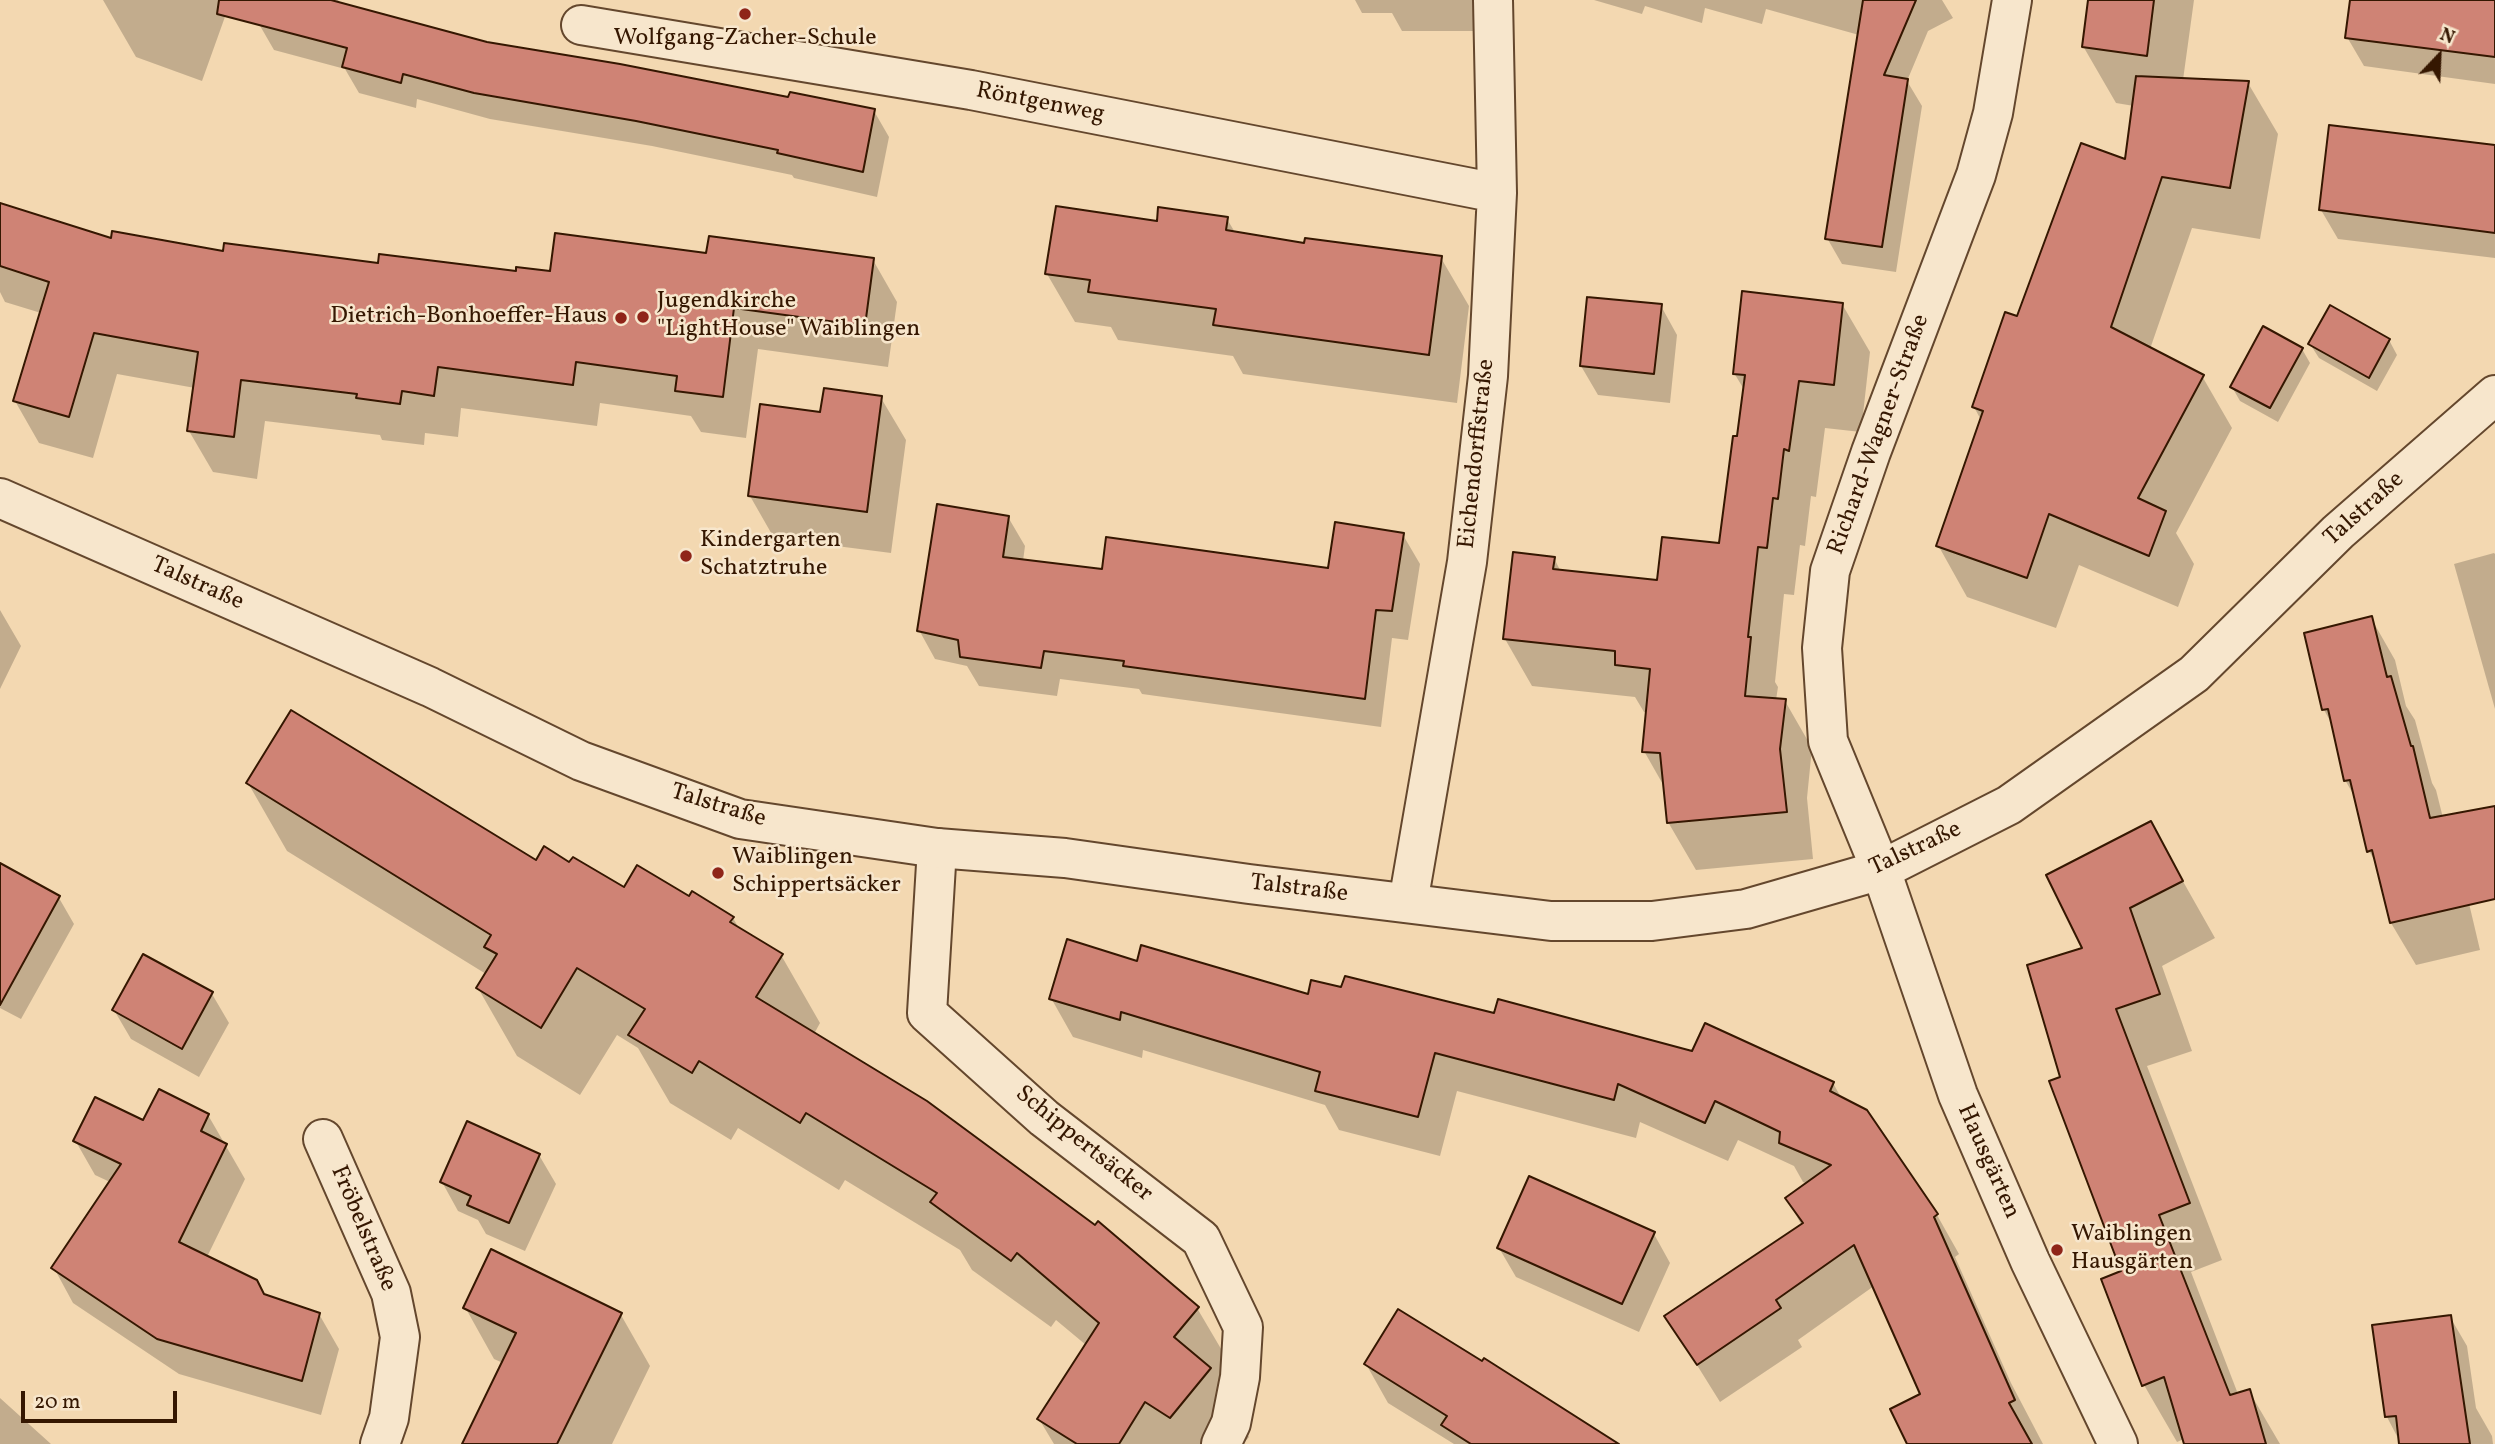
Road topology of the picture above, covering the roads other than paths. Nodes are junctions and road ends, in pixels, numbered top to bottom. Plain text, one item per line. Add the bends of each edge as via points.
1 (1493, 0) edge
2 (2012, 0) edge
3 (581, 25) dead end
4 (1497, 193) junction
5 (2495, 395) edge
6 (0, 499) edge
7 (937, 848) junction
8 (1881, 870) junction
9 (1408, 903) junction
10 (323, 1139) dead end
11 (380, 1444) edge
12 (1221, 1444) edge
13 (2118, 1444) edge

1 - 4 street, Eichendorffstraße
2 - 8 street, Richard-Wagner-Straße via 1993,113 1976,176 1830,571 1822,649 1828,741
3 - 4 street, Röntgenweg via 971,90
4 - 9 street, Eichendorffstraße via 1489,376 1466,562
5 - 8 street, Talstraße via 2338,532 2194,674 2008,805
6 - 7 street, Talstraße via 430,687 581,761 740,819
7 - 9 street, Talstraße via 1065,858
7 - 12 street, Schippertsäcker via 927,1013 1044,1118 1201,1239 1243,1327 1236,1401
8 - 9 street, Talstraße via 1746,909 1652,921 1551,921
8 - 13 street, Hausgärten via 1958,1095 2030,1261
10 - 11 street, Fröbelstraße via 391,1293 400,1337 389,1418

